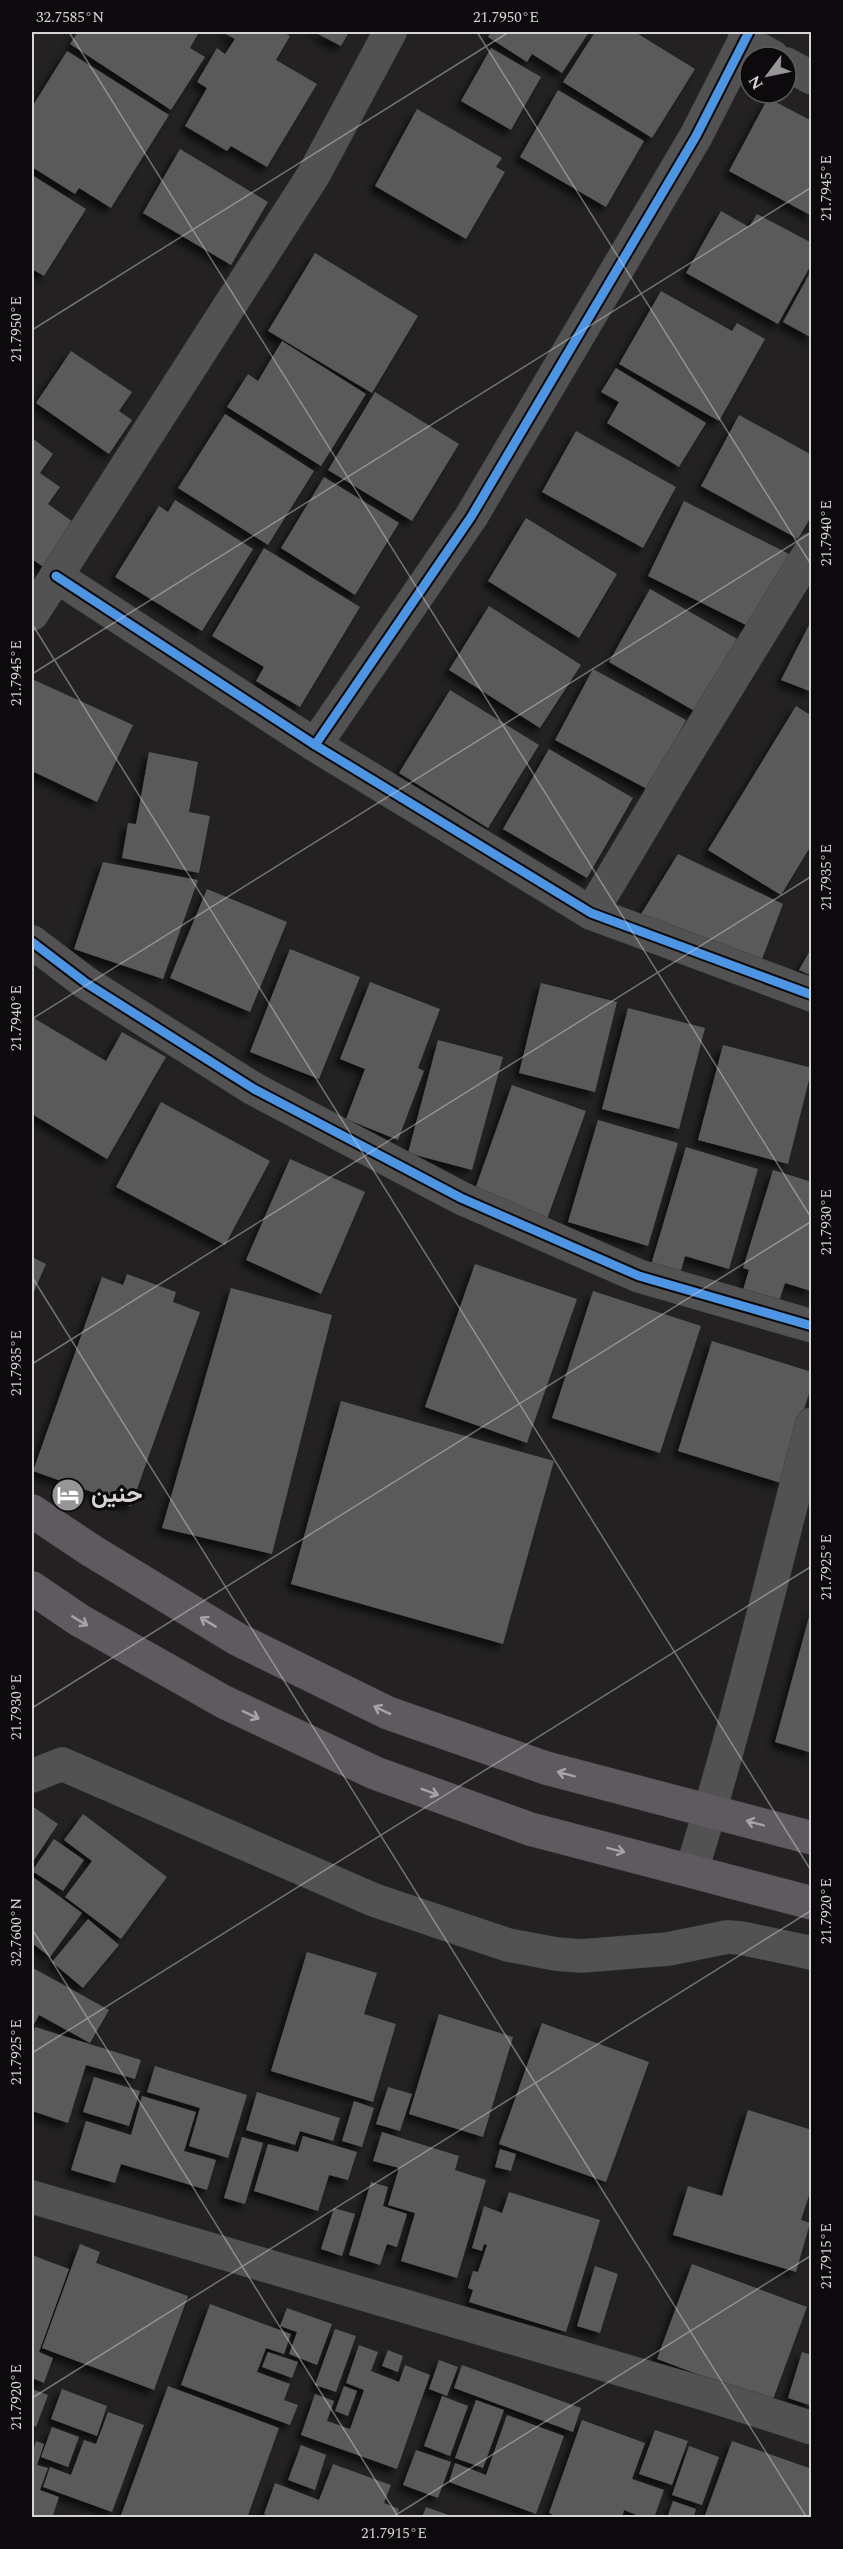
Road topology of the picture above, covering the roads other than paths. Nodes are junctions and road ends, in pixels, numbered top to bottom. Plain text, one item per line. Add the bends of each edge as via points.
1 (390, 32) edge
2 (747, 36) edge
3 (798, 70) edge
4 (812, 78) edge
5 (812, 549) edge
6 (56, 576) junction
7 (32, 614) edge
8 (315, 746) junction
9 (591, 913) junction
10 (32, 942) edge
11 (812, 995) edge
12 (812, 1326) edge
13 (812, 1424) edge
14 (32, 1511) edge
15 (32, 1588) edge
16 (32, 1776) edge
17 (710, 1811) junction
18 (812, 1838) edge
19 (692, 1869) junction
20 (812, 1903) edge
21 (812, 1953) edge
22 (32, 2197) edge
23 (812, 2428) edge

1 - 6 street via 314,174
2 - 8 street via 696,136 471,517
3 - 4 street
5 - 9 street
6 - 7 street
6 - 8 street
8 - 9 street
9 - 11 street
10 - 12 street via 86,983 254,1089 461,1198 639,1276
13 - 17 street
17 -> 14 main road via 546,1768 388,1713 237,1639
15 -> 19 main road via 79,1620 224,1702 375,1773 530,1828
16 - 21 street via 62,1764 374,1900 508,1945 564,1955 606,1955 669,1949 728,1937
18 -> 17 main road
17 - 19 street
19 - 20 main road
22 - 23 street

